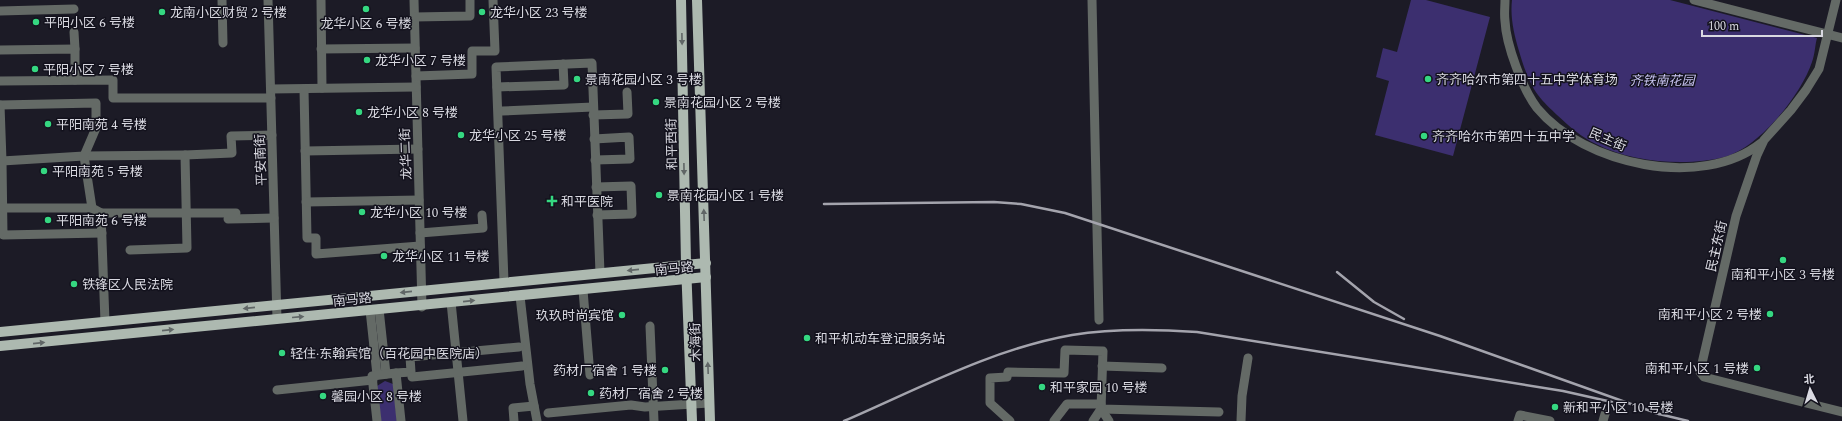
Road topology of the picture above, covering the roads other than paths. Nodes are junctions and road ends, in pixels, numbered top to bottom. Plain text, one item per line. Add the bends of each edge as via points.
1 (64, 0) edge
2 (222, 0) edge
3 (268, 0) edge
4 (320, 0) edge
5 (414, 0) edge
6 (470, 0) edge
7 (493, 0) edge
8 (681, 0) edge
9 (697, 0) edge
10 (1092, 0) edge
11 (1505, 0) edge
12 (1694, 0) edge
13 (1836, 0) edge
14 (74, 9) dead end
15 (59, 10) junction
16 (0, 11) edge
17 (414, 17) junction
18 (74, 32) dead end
19 (1828, 34) junction
20 (1842, 38) edge
21 (223, 43) dead end
22 (415, 48) junction
23 (75, 49) junction
24 (321, 49) junction
25 (0, 50) edge
26 (563, 64) junction
27 (416, 76) junction
28 (75, 80) junction
29 (0, 81) edge
30 (416, 87) junction
31 (496, 87) junction
32 (304, 88) junction
33 (322, 88) junction
34 (627, 92) dead end
35 (271, 93) junction
36 (0, 105) edge
37 (502, 111) dead end
38 (593, 111) junction
39 (272, 135) junction
40 (594, 139) junction
41 (1764, 140) junction
42 (418, 149) junction
43 (305, 151) junction
44 (186, 155) junction
45 (84, 156) junction
46 (595, 160) junction
47 (1, 161) edge
48 (596, 187) junction
49 (419, 200) junction
50 (306, 202) junction
51 (2, 208) junction
52 (92, 208) junction
53 (102, 213) junction
54 (236, 213) dead end
55 (482, 215) dead end
56 (190, 216) junction
57 (597, 216) junction
58 (274, 218) junction
59 (102, 233) junction
60 (420, 233) junction
61 (2, 237) edge
62 (420, 246) junction
63 (130, 250) dead end
64 (706, 263) junction
65 (686, 264) junction
66 (600, 273) junction
67 (706, 277) junction
68 (687, 279) junction
69 (504, 282) junction
70 (422, 290) junction
71 (583, 290) junction
72 (520, 296) junction
73 (451, 302) junction
74 (277, 305) junction
75 (422, 306) junction
76 (375, 310) junction
77 (277, 319) junction
78 (1099, 320) dead end
79 (105, 322) junction
80 (650, 326) dead end
81 (0, 332) edge
82 (0, 346) edge
83 (519, 347) dead end
84 (456, 353) junction
85 (1248, 358) dead end
86 (522, 366) dead end
87 (1102, 366) junction
88 (1162, 368) dead end
89 (458, 372) junction
90 (411, 374) junction
91 (590, 375) dead end
92 (396, 376) junction
93 (378, 377) junction
94 (277, 390) dead end
95 (709, 403) junction
96 (692, 404) junction
97 (534, 406) junction
98 (653, 407) junction
99 (1101, 407) junction
100 (567, 411) junction
101 (1219, 412) dead end
102 (1842, 412) edge
103 (548, 413) dead end
104 (377, 421) edge
105 (401, 421) edge
106 (463, 421) edge
107 (514, 421) edge
108 (537, 421) edge
109 (569, 421) edge
110 (654, 421) edge
111 (692, 421) edge
112 (710, 421) edge
113 (1010, 421) edge
114 (1054, 421) edge
115 (1093, 421) edge
116 (1109, 421) edge
117 (1240, 421) edge
118 (1518, 421) edge
119 (1550, 421) edge

1 - 15 street
2 - 21 street
3 - 35 street, 平安南街
4 - 24 street
5 - 17 street, 龙华二街
6 - 17 street via 470,16
7 - 27 street via 495,51 472,51 472,74
8 -> 65 main road, 和平西街
64 -> 9 main road
10 - 78 street
11 - 41 street, 民主街 via 1505,22 1523,84 1537,108 1572,138 1599,152 1629,162 1689,167 1726,162 1750,151
12 - 19 street
13 - 19 street, 民主东街
14 - 15 street
15 - 16 street
17 - 22 street, 龙华二街
18 - 23 street
19 - 20 street
19 - 41 street, 民主东街 via 1819,69 1806,90
22 - 24 street
22 - 27 street, 龙华二街
23 - 25 street
23 - 28 street
24 - 33 street
26 - 31 street via 496,67
26 - 31 street via 564,85
26 - 38 street via 592,63
27 - 30 street, 龙华二街
28 - 29 street
28 - 35 street via 113,80 113,98
30 - 33 street
30 - 42 street, 龙华二街
31 - 69 street
32 - 33 street
32 - 35 street
32 - 43 street
34 - 38 street via 628,114
35 - 39 street, 平安南街
36 - 45 street via 96,103 96,128
36 - 47 street
37 - 38 street
38 - 40 street
39 - 44 street via 231,136 232,153
39 - 58 street, 平安南街
40 - 46 street
40 - 46 street via 629,138 630,159
41 - 102 street, 民主东街 via 1736,216 1700,372 1704,377
42 - 43 street
42 - 49 street, 龙华二街
43 - 50 street
44 - 45 street
44 - 56 street
45 - 47 street
45 - 52 street
46 - 48 street
47 - 51 street
48 - 57 street
48 - 57 street via 631,186 632,214
49 - 50 street
49 - 60 street, 龙华二街
50 - 62 street via 307,238 316,238 316,254
51 - 52 street
51 - 61 street
52 - 53 street
53 - 56 street
53 - 59 street
54 - 56 street
55 - 60 street via 483,228
56 - 58 street
56 - 63 street via 187,248
57 - 66 street
58 - 74 street, 平安南街
59 - 61 street
59 - 79 street
60 - 62 street, 龙华二街
62 - 70 street, 龙华二街
64 - 65 main road, 南马路
64 - 67 main road, 木海街
65 -> 66 main road, 南马路
65 - 68 main road, 木海街
66 - 69 main road, 南马路
67 - 68 main road, 南马路
95 -> 67 main road, 木海街
68 - 71 main road, 南马路
68 - 96 main road, 木海街
69 - 70 main road, 南马路
70 -> 74 main road, 南马路
70 - 75 street, 龙华二街
71 - 72 main road, 南马路
71 - 91 street
73 -> 72 main road, 南马路
72 - 97 street
73 - 75 main road, 南马路
73 - 84 street
74 - 77 street, 平安南街
74 -> 79 main road, 南马路
75 - 76 main road, 南马路
77 -> 76 main road, 南马路
76 - 93 street
82 -> 77 main road, 南马路
79 - 81 main road, 南马路
80 - 98 street
83 - 84 street
84 - 89 street
84 - 90 street via 410,357
85 - 117 street
86 - 89 street
87 - 88 street
87 - 99 street
87 - 113 street via 1103,351 1065,350 1064,373 1008,372 1007,377 990,378 990,403
89 - 90 street
89 - 106 street
90 - 92 street
92 - 93 street
92 - 105 street
93 - 94 street
93 - 104 street
95 - 96 street
95 - 112 main road, 木海街
96 - 98 street
96 - 111 main road, 木海街
97 - 107 street via 513,408
97 - 108 street
98 - 100 street via 631,405
98 - 110 street
99 - 101 street
99 - 114 street via 1067,404
99 - 115 street
99 - 116 street
100 - 103 street
100 - 109 street
118 - 119 street via 1520,415

